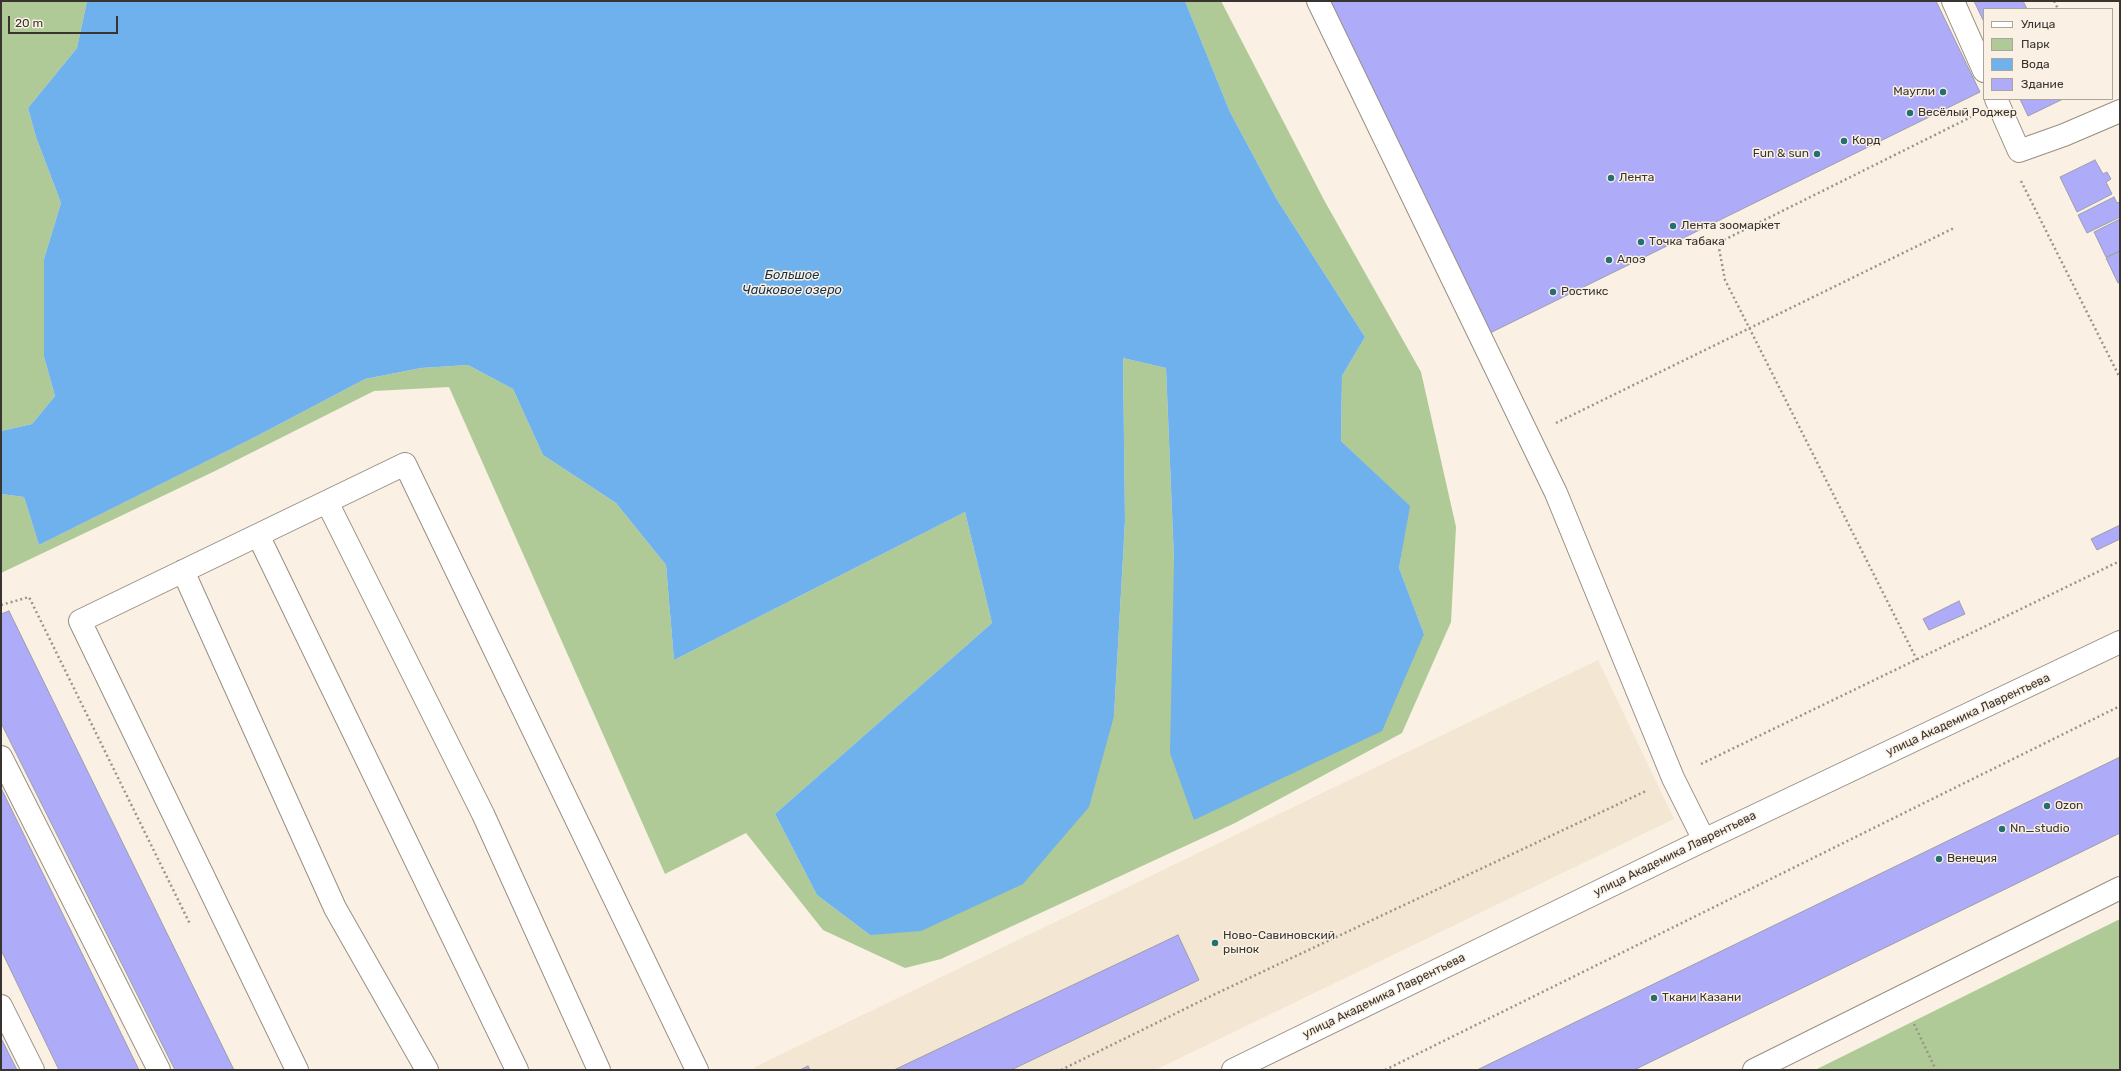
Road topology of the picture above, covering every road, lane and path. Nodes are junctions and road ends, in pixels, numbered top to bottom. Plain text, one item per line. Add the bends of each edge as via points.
1 (1318, 1) edge
2 (1953, 1) edge
3 (1983, 69) edge
4 (1996, 100) edge
5 (2120, 111) edge
6 (1978, 113) dead end
7 (2018, 174) dead end
8 (1954, 228) dead end
9 (1749, 328) junction
10 (2120, 378) edge
11 (1548, 427) dead end
12 (327, 502) junction
13 (258, 535) junction
14 (2120, 561) edge
15 (183, 571) junction
16 (1, 605) edge
17 (2120, 642) edge
18 (1917, 660) junction
19 (2120, 706) edge
20 (1, 757) edge
21 (1673, 778) junction
22 (1704, 840) junction
23 (2120, 888) edge
24 (191, 927) dead end
25 (1901, 996) junction
26 (1, 1006) edge
27 (33, 1070) edge
28 (159, 1070) edge
29 (297, 1070) edge
30 (427, 1070) edge
31 (517, 1070) edge
32 (599, 1070) edge
33 (697, 1070) edge
34 (1061, 1070) edge
35 (1233, 1070) edge
36 (1385, 1070) edge
37 (1754, 1070) edge
38 (1936, 1070) edge

1 - 21 street via 1556,493
2 - 3 street
4 - 5 street via 2020,151
6 - 9 path via 1718,243 1725,280
7 - 10 path
8 - 9 path
9 - 11 path
9 - 18 path
12 - 13 street
12 - 32 street via 482,814
12 - 33 street via 405,464
13 - 15 street
13 - 31 street
14 - 18 path
15 - 29 street via 80,621
15 - 30 street via 335,908
16 - 24 path via 29,597
17 - 22 street, улица Академика Лаврентьева
18 - 21 path
19 - 36 path
20 - 28 street
21 - 22 street
21 - 34 path via 1211,996
22 - 35 street, улица Академика Лаврентьева
23 - 25 street
25 - 37 street
25 - 38 path
26 - 27 street

